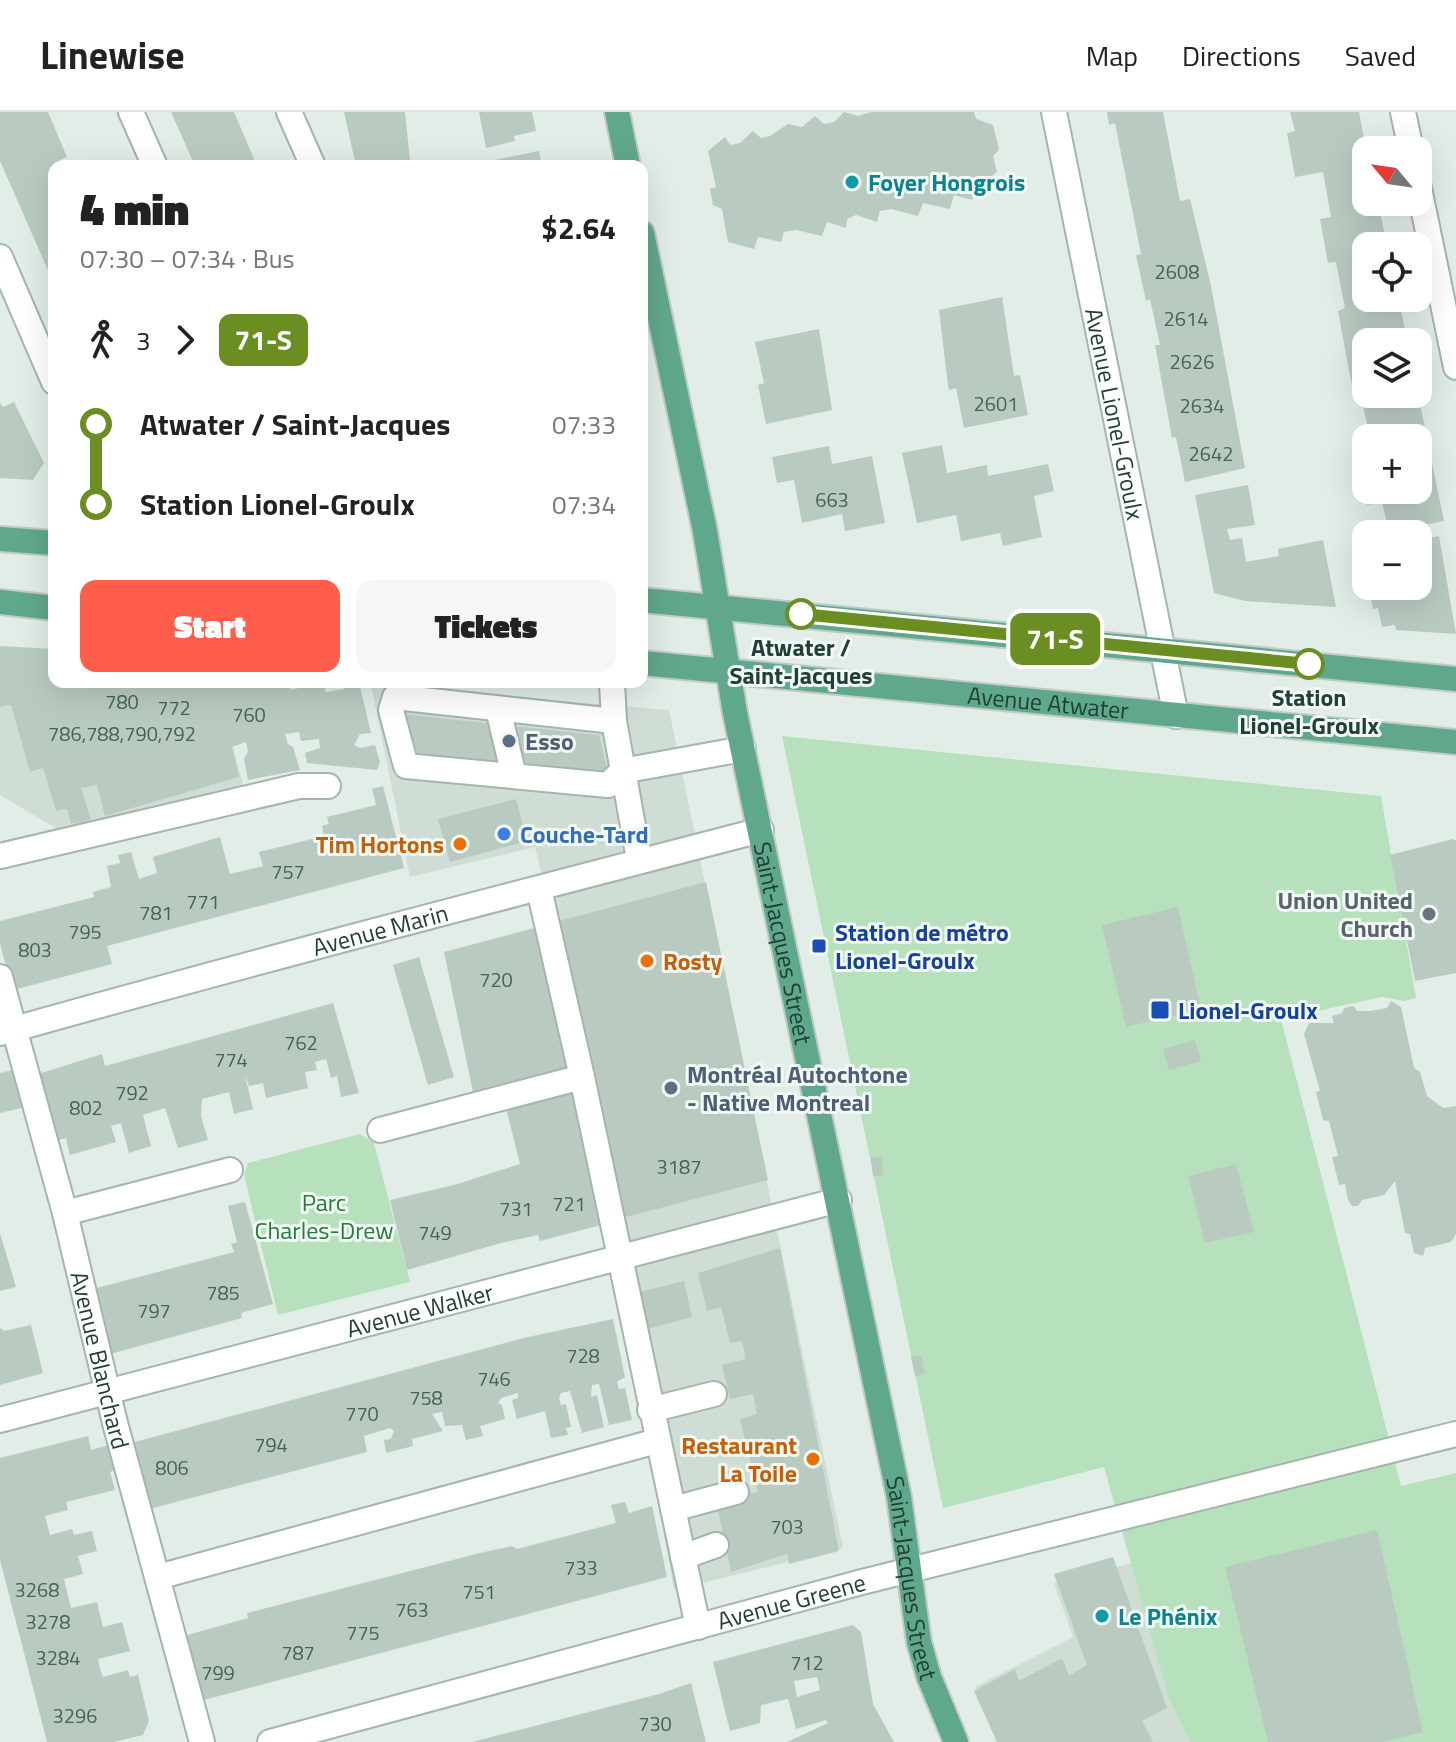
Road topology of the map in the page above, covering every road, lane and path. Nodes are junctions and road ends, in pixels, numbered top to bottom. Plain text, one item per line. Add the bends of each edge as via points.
1 (131, 112) edge
2 (289, 112) edge
3 (617, 112) edge
4 (1054, 112) edge
5 (1403, 112) edge
6 (1408, 136) edge
7 (152, 160) edge
8 (310, 160) edge
9 (627, 160) edge
10 (1425, 216) edge
11 (0, 257) edge
12 (648, 263) edge
13 (46, 343) edge
14 (1456, 367) edge
15 (0, 539) edge
16 (48, 543) edge
17 (648, 600) edge
18 (0, 602) edge
19 (717, 606) junction
20 (48, 607) edge
21 (1163, 651) junction
22 (648, 664) edge
23 (729, 673) junction
24 (1456, 679) edge
25 (612, 688) edge
26 (426, 691) edge
27 (498, 709) junction
28 (1176, 716) junction
29 (614, 721) junction
30 (1456, 742) edge
31 (743, 749) junction
32 (622, 771) junction
33 (514, 776) junction
34 (328, 786) dead end
35 (761, 830) junction
36 (0, 856) edge
37 (639, 859) junction
38 (539, 889) junction
39 (0, 977) edge
40 (7, 1031) edge
41 (582, 1077) junction
42 (380, 1130) dead end
43 (230, 1170) dead end
44 (839, 1200) junction
45 (65, 1213) junction
46 (620, 1256) junction
47 (107, 1391) junction
48 (714, 1394) dead end
49 (650, 1410) junction
50 (0, 1420) edge
51 (1456, 1434) edge
52 (657, 1441) junction
53 (736, 1492) dead end
54 (673, 1509) junction
55 (716, 1545) dead end
56 (683, 1557) junction
57 (910, 1571) junction
58 (158, 1577) junction
59 (698, 1627) junction
60 (202, 1742) edge
61 (270, 1742) edge
62 (956, 1742) edge

1 - 7 street
2 - 8 street
3 - 9 main road
4 - 21 street, Avenue Lionel-Groulx
5 - 6 street
10 - 14 street
11 - 13 street
12 - 19 main road, Saint-Jacques Street
15 - 16 main road
17 - 19 main road
18 - 20 main road
19 - 21 main road
19 - 23 main road, Saint-Jacques Street
21 - 24 main road
21 - 28 street, Avenue Lionel-Groulx
22 - 23 main road, Avenue Atwater
23 - 28 main road, Avenue Atwater
23 - 31 main road, Saint-Jacques Street
25 - 29 street
26 - 27 street
26 - 33 street via 395,697 391,710 406,766
27 - 29 street
27 - 33 street
28 - 30 main road, Avenue Atwater
29 - 32 street
31 - 32 street
31 - 35 main road, Saint-Jacques Street
32 - 33 street via 608,785
32 - 37 street
34 - 36 street via 299,786
35 - 37 street, Avenue Marin
35 - 44 main road, Saint-Jacques Street
37 - 38 street, Avenue Marin
38 - 40 street, Avenue Marin
38 - 41 street
39 - 40 street, Avenue Blanchard
40 - 45 street, Avenue Blanchard
41 - 42 street
41 - 46 street
43 - 45 street
44 - 46 street, Avenue Walker
44 - 57 main road, Saint-Jacques Street
45 - 47 street, Avenue Blanchard
46 - 47 street, Avenue Walker
46 - 49 street
47 - 50 street, Avenue Walker
47 - 58 street, Avenue Blanchard
48 - 49 street
49 - 52 street
51 - 57 street, Avenue Greene
52 - 54 street
52 - 58 street
53 - 54 street
54 - 56 street
55 - 56 street
56 - 59 street
57 - 59 street, Avenue Greene
57 - 62 main road, Saint-Jacques Street via 921,1651
58 - 60 street, Avenue Blanchard
59 - 61 street, Avenue Greene

